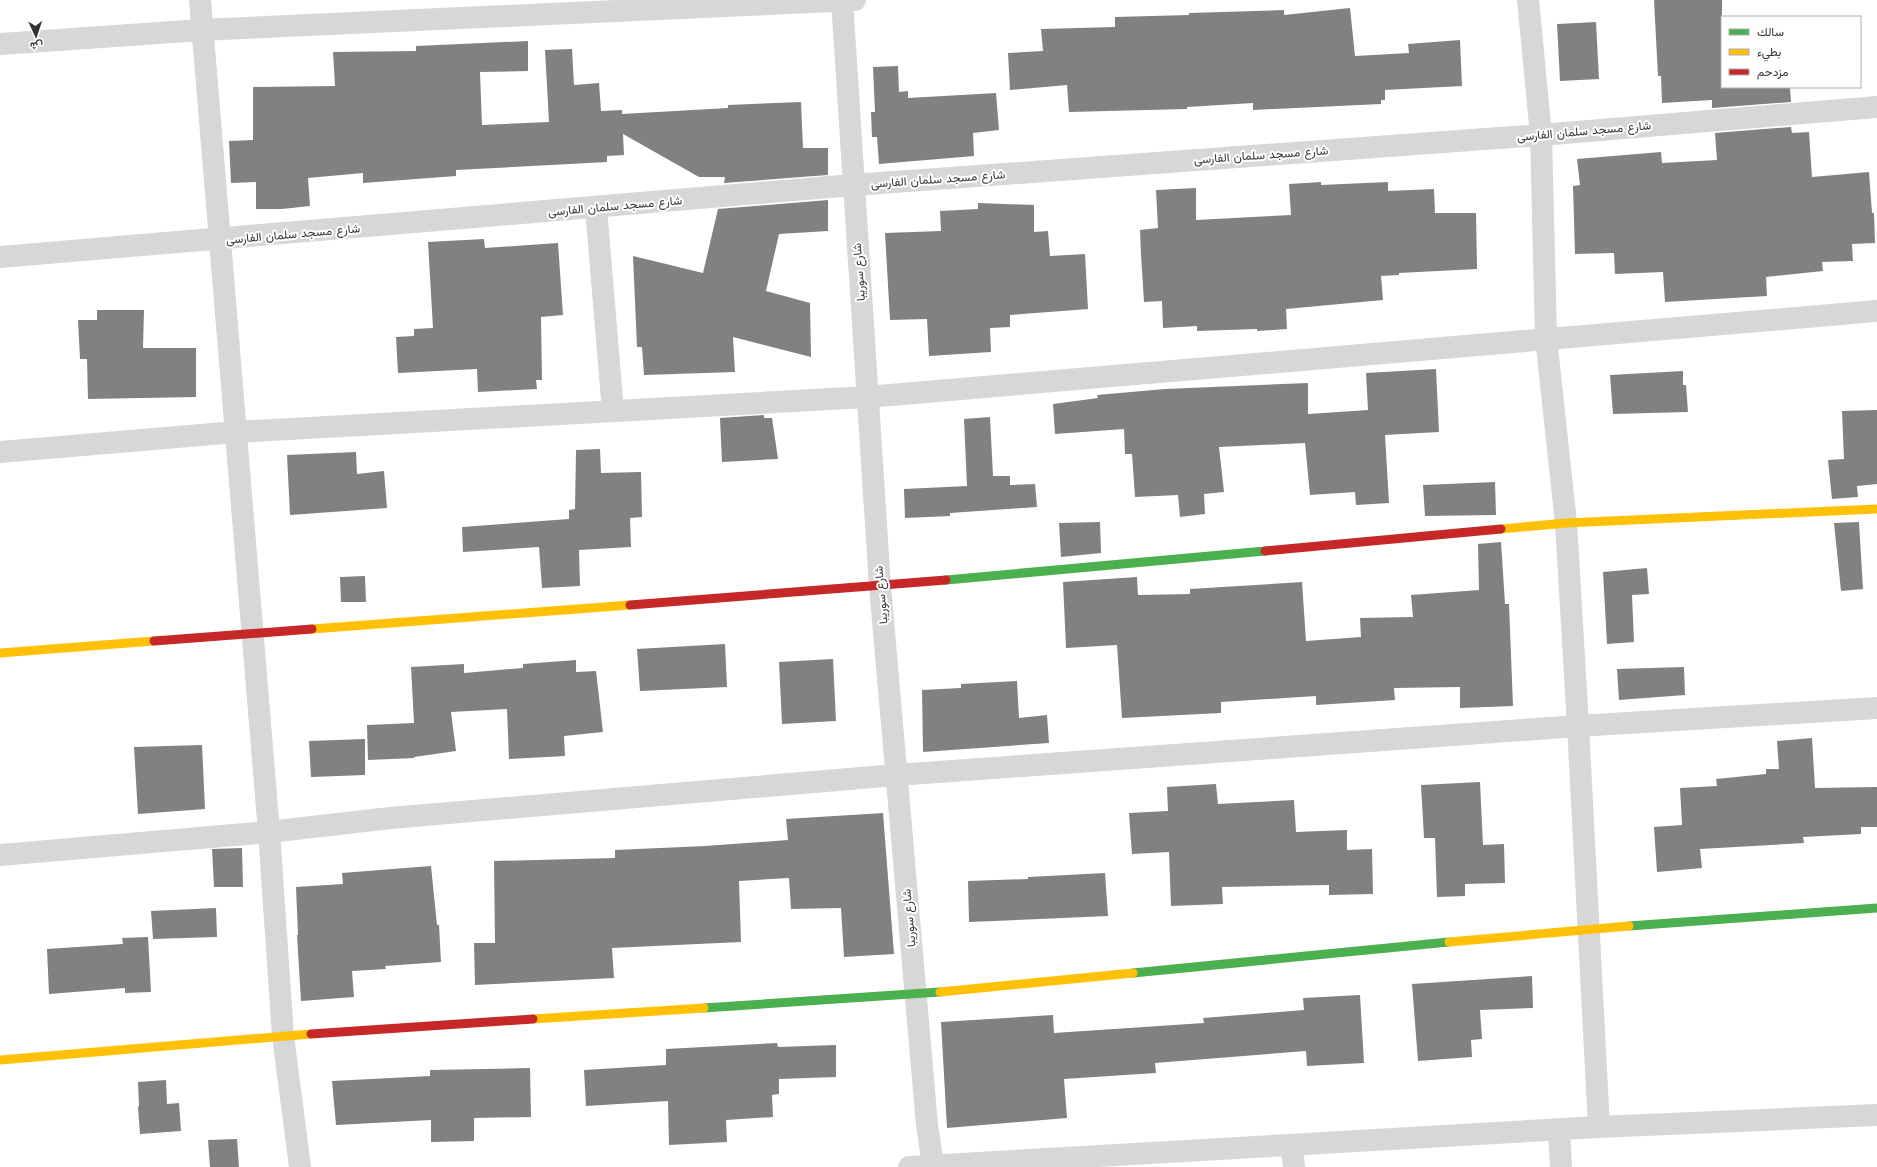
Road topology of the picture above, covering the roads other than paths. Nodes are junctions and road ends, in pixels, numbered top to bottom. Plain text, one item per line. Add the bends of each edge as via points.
1 (200, 0) edge
2 (846, 0) edge
3 (1528, 0) edge
4 (202, 30) junction
5 (0, 44) edge
6 (1877, 107) edge
7 (1541, 135) junction
8 (853, 185) junction
9 (596, 208) junction
10 (220, 240) junction
11 (0, 257) edge
12 (1877, 311) edge
13 (1546, 338) junction
14 (867, 396) junction
15 (613, 411) junction
16 (236, 432) junction
17 (0, 452) edge
18 (1877, 509) edge
19 (1566, 524) junction
20 (880, 586) junction
21 (252, 634) junction
22 (0, 653) edge
23 (1877, 708) edge
24 (1578, 726) junction
25 (896, 775) junction
26 (269, 832) junction
27 (0, 855) edge
28 (1877, 908) edge
29 (1588, 929) junction
30 (916, 994) junction
31 (283, 1036) junction
32 (0, 1060) edge
33 (1877, 1115) edge
34 (1599, 1127) junction
35 (1559, 1131) junction
36 (1292, 1146) junction
37 (1037, 1163) edge
38 (933, 1165) junction
39 (300, 1167) edge
40 (910, 1167) edge
41 (1294, 1167) edge
42 (1561, 1167) edge

1 - 4 street
2 - 4 street
2 - 8 street, شارع سوريبا
3 - 7 street
4 - 5 street
4 - 10 street
6 - 7 street, شارع مسجد سلمان الفارسى
7 - 8 street, شارع مسجد سلمان الفارسى
7 - 13 street
8 - 9 street, شارع مسجد سلمان الفارسى
8 - 14 street, شارع سوريبا
9 - 10 street, شارع مسجد سلمان الفارسى
9 - 15 street
10 - 11 street, شارع مسجد سلمان الفارسى
10 - 16 street
12 - 13 street
13 - 14 street
13 - 19 street
14 - 15 street
14 - 20 street, شارع سوريبا
15 - 16 street
16 - 17 street
16 - 21 street
18 - 19 street
19 - 20 street
19 - 24 street
20 - 21 street
20 - 25 street, شارع سوريبا
21 - 22 street
21 - 26 street
23 - 24 street
24 - 25 street
24 - 29 street
25 - 26 street via 390,818
25 - 30 street, شارع سوريبا
26 - 27 street
26 - 31 street
28 - 29 street
29 - 30 street
29 - 34 street
30 - 31 street
30 - 38 street, شارع سوريبا via 927,1125
31 - 32 street
31 - 39 street
33 - 34 street
34 - 35 street
35 - 36 street
35 - 42 street
36 - 37 street
36 - 41 street
37 - 38 street
38 - 40 street

